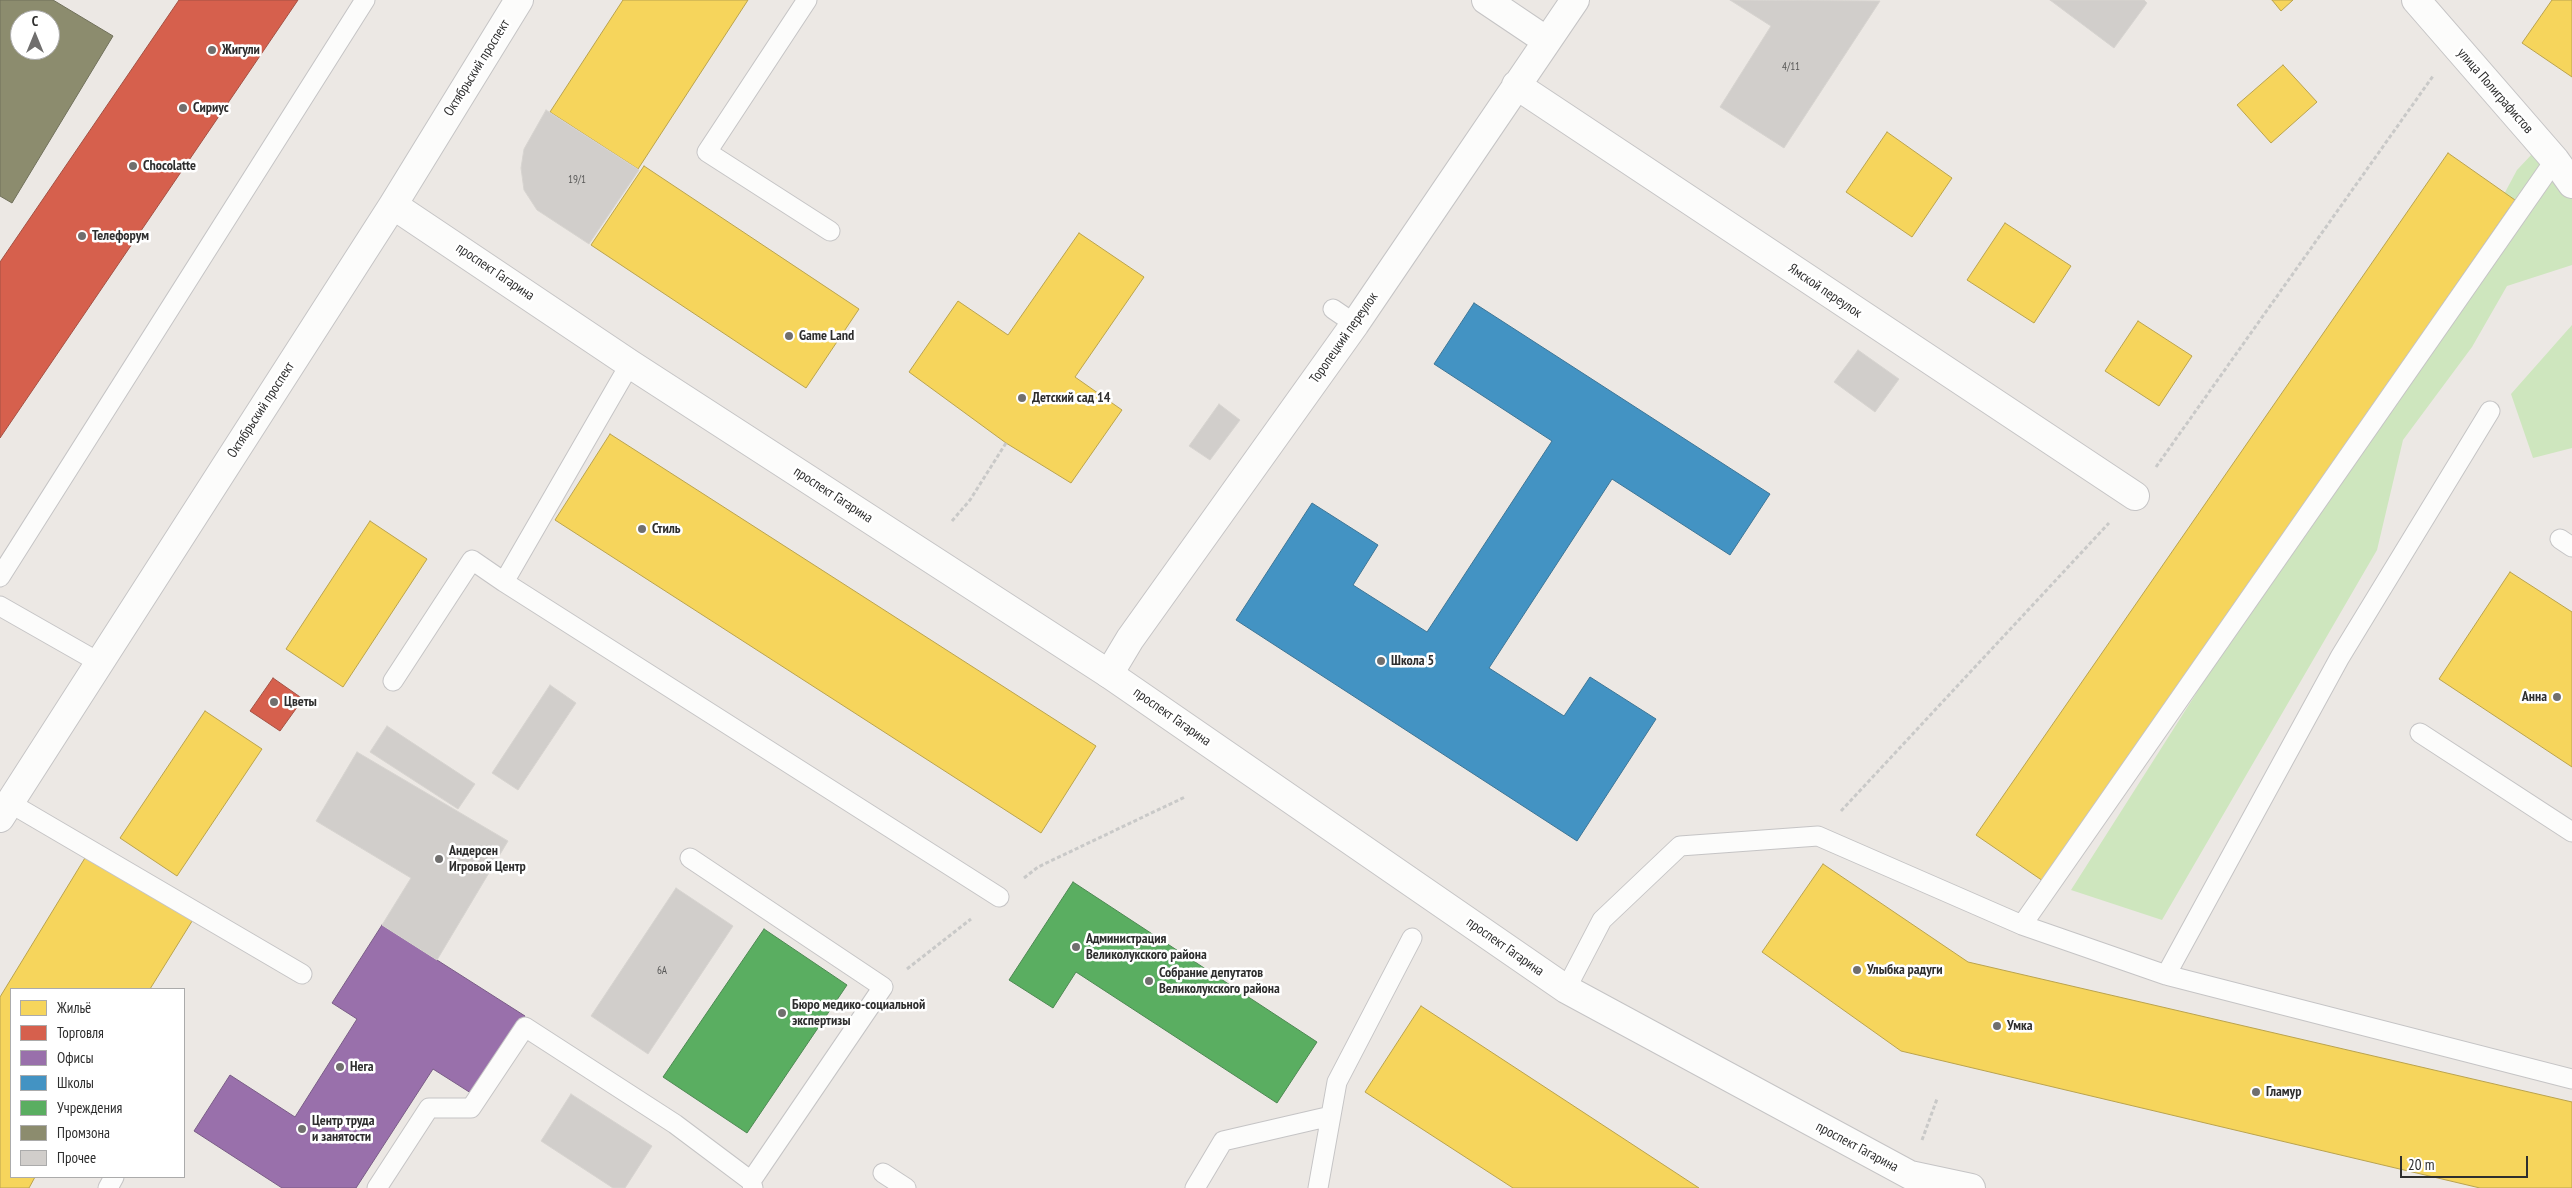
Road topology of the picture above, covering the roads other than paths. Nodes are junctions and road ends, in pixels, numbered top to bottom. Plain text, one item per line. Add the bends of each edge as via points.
1 (365, 0) edge
2 (519, 0) edge
3 (807, 0) edge
4 (1486, 0) edge
5 (1575, 0) edge
6 (2416, 0) edge
7 (1546, 40) junction
8 (1516, 85) junction
9 (2567, 172) edge
10 (393, 204) junction
11 (830, 231) dead end
12 (630, 364) junction
13 (2490, 411) dead end
14 (2135, 496) road end
15 (0, 576) edge
16 (504, 582) junction
17 (0, 606) edge
18 (100, 663) junction
19 (1108, 674) junction
20 (393, 681) dead end
21 (2420, 733) dead end
22 (5, 810) edge
23 (2572, 832) edge
24 (690, 858) dead end
25 (999, 897) dead end
26 (2022, 925) junction
27 (1412, 938) dead end
28 (302, 974) dead end
29 (2166, 975) junction
30 (1566, 989) junction
31 (2572, 1079) edge
32 (1332, 1116) junction
33 (883, 1173) dead end
34 (752, 1185) edge
35 (377, 1188) edge
36 (906, 1188) edge
37 (1195, 1188) edge
38 (1318, 1188) edge
39 (1971, 1188) edge

1 - 15 lane
2 - 10 main road, Октябрьский проспект
3 - 11 lane via 707,152
4 - 7 main road
5 - 7 main road, Торопецкий переулок
6 - 9 main road, улица Полиграфистов
7 - 8 main road, Торопецкий переулок
8 - 14 main road, Ямской переулок
8 - 19 main road, Торопецкий переулок via 1344,316
9 - 26 lane
10 - 12 main road, проспект Гагарина
10 - 18 main road, Октябрьский проспект
12 - 16 lane
12 - 19 main road, проспект Гагарина
13 - 29 lane via 2340,657
16 - 20 lane via 472,560
16 - 25 lane
17 - 18 lane
18 - 22 main road, Октябрьский проспект
19 - 30 main road, проспект Гагарина
21 - 23 lane
22 - 28 lane
24 - 34 lane via 883,988
26 - 29 lane
26 - 30 lane via 1818,836 1680,846 1602,920
27 - 32 lane via 1338,1082
29 - 31 lane
30 - 39 main road, проспект Гагарина via 1910,1175
32 - 37 lane via 1223,1141
32 - 38 lane
33 - 36 lane
34 - 35 lane via 674,1124 525,1027 471,1108 429,1108

